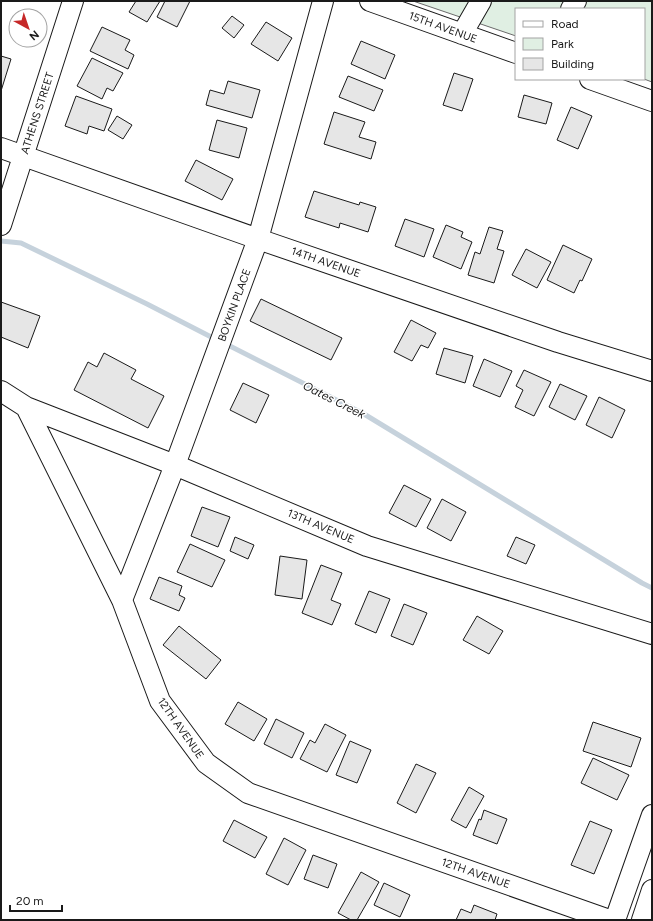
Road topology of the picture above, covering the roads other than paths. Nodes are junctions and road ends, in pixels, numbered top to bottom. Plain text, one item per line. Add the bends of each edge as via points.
1 (73, 1) edge
2 (323, 1) edge
3 (481, 1) edge
4 (379, 3) edge
5 (462, 34) junction
6 (515, 53) edge
7 (593, 80) edge
8 (652, 101) edge
9 (1, 148) edge
10 (23, 156) junction
11 (1, 226) edge
12 (258, 240) junction
13 (652, 371) edge
14 (1, 391) edge
15 (26, 407) junction
16 (175, 465) junction
17 (122, 600) junction
18 (652, 634) edge
19 (652, 815) edge
20 (652, 890) edge
21 (609, 920) edge
22 (615, 920) edge
23 (642, 920) edge

1 - 10 street, ATHENS STREET
2 - 12 street, BOYKIN PLACE
3 - 5 street
4 - 5 street, 15TH AVENUE
5 - 6 street, 15TH AVENUE
7 - 8 street
9 - 10 street, 14TH AVENUE
10 - 11 street, ATHENS STREET
10 - 12 street, 14TH AVENUE
12 - 13 street, 14TH AVENUE via 558,342
12 - 16 street, BOYKIN PLACE
14 - 15 street, 13TH AVENUE
15 - 16 street, 13TH AVENUE
15 - 17 street, 12TH AVENUE
16 - 17 street, BOYKIN PLACE
16 - 18 street, 13TH AVENUE via 368,546
17 - 21 street, 12TH AVENUE via 160,701 206,763 248,793
19 - 22 street
20 - 23 street

